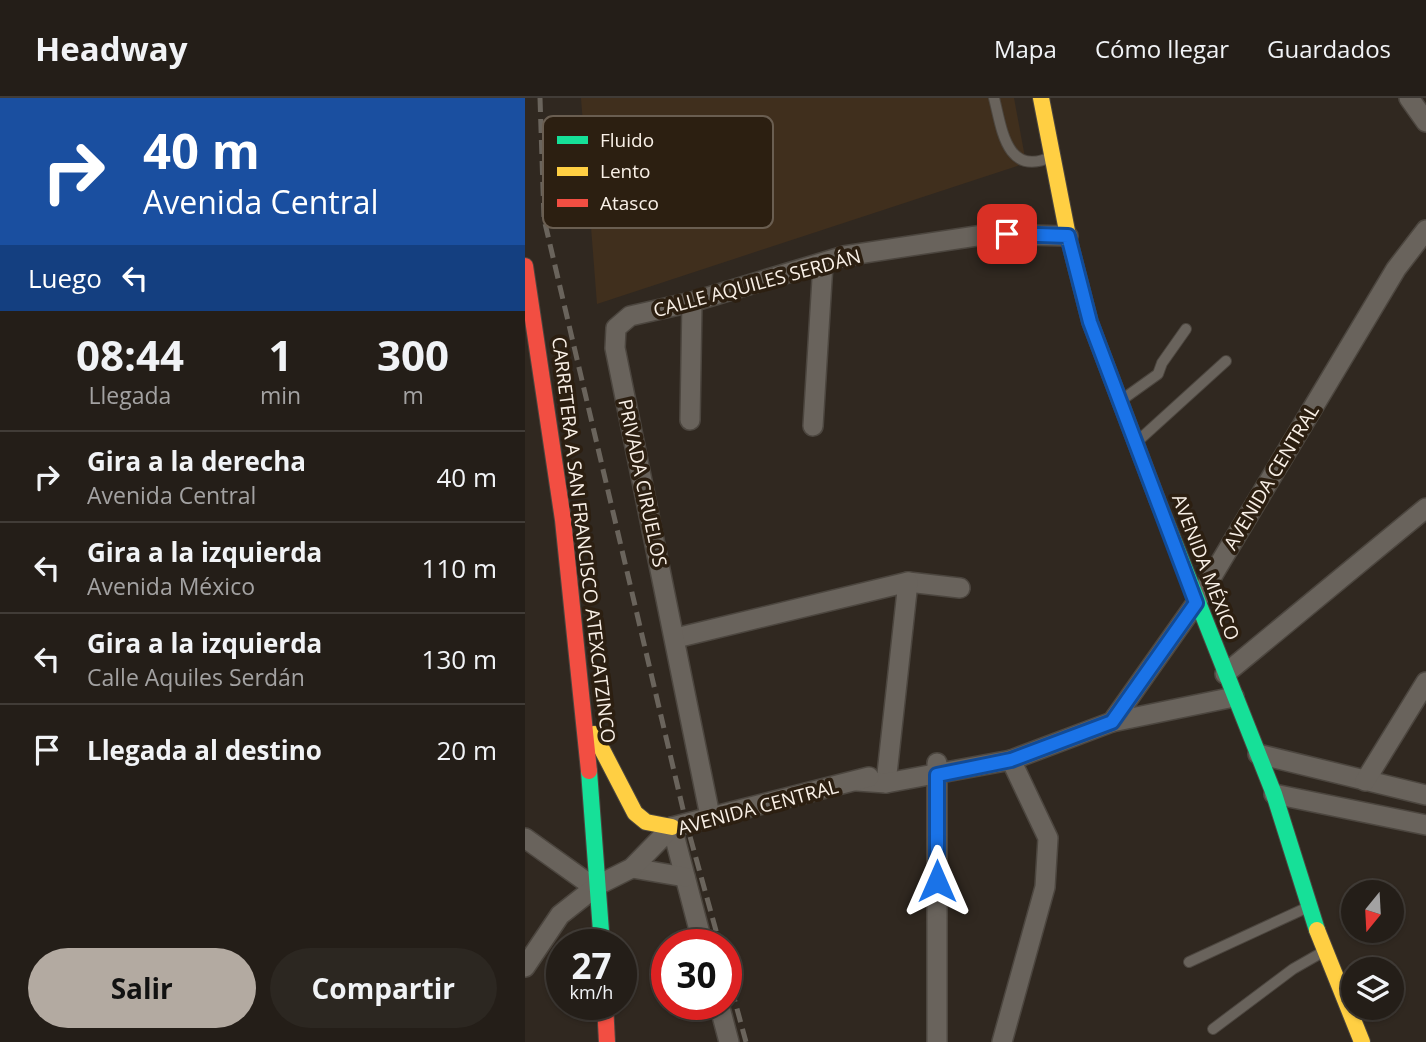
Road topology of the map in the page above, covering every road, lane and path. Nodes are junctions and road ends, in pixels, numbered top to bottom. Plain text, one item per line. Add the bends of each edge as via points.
1 (994, 98) edge
2 (1041, 98) edge
3 (1409, 98) edge
4 (1426, 122) edge
5 (1052, 156) junction
6 (1426, 230) edge
7 (1068, 236) junction
8 (823, 263) junction
9 (525, 266) edge
10 (692, 302) junction
11 (616, 328) joint
12 (1187, 329) dead end
13 (1226, 361) dead end
14 (1120, 401) junction
15 (689, 420) dead end
16 (813, 426) dead end
17 (1136, 443) junction
18 (1426, 508) edge
19 (908, 582) junction
20 (960, 588) dead end
21 (1196, 603) junction
22 (676, 638) junction
23 (1225, 674) junction
24 (1426, 682) edge
25 (1234, 697) junction
26 (587, 720) junction
27 (1112, 722) junction
28 (1052, 744) junction
29 (1258, 754) junction
30 (1011, 760) junction
31 (937, 768) junction
32 (887, 777) junction
33 (1365, 781) junction
34 (1274, 794) junction
35 (1426, 795) edge
36 (711, 816) junction
37 (1426, 825) edge
38 (672, 827) junction
39 (525, 838) edge
40 (632, 868) junction
41 (685, 877) junction
42 (596, 886) junction
43 (1310, 906) junction
44 (600, 929) edge
45 (699, 929) edge
46 (1324, 952) junction
47 (1189, 962) dead end
48 (525, 967) edge
49 (606, 1020) edge
50 (723, 1020) edge
51 (1213, 1029) dead end
52 (607, 1042) edge
53 (729, 1042) edge
54 (937, 1042) edge
55 (1002, 1042) edge
56 (1362, 1042) edge

1 - 5 lane via 1008,149 1019,160 1041,161
2 - 5 main road, AVENIDA MÉXICO
3 - 4 street
5 - 7 main road, AVENIDA MÉXICO
6 - 21 street, AVENIDA CENTRAL via 1396,269
7 - 8 street, CALLE AQUILES SERDÁN via 990,234
7 - 14 main road, AVENIDA MÉXICO via 1090,322
8 - 10 street, CALLE AQUILES SERDÁN
8 - 16 street
9 - 26 main road, CARRETERA A SAN FRANCISCO ATEXCATZINCO via 549,402
10 - 11 street, CALLE AQUILES SERDÁN via 630,316
10 - 15 street
11 - 22 street, PRIVADA CIRUELOS via 615,348
12 - 14 lane via 1158,374
13 - 17 lane
14 - 17 main road, AVENIDA MÉXICO
17 - 21 main road, AVENIDA MÉXICO
18 - 23 street
19 - 20 street
19 - 22 street
19 - 32 street
21 - 23 main road, AVENIDA MÉXICO
21 - 27 street, AVENIDA CENTRAL
22 - 36 street, PRIVADA CIRUELOS
23 - 25 main road, AVENIDA MÉXICO
24 - 33 street
25 - 27 street, AVENIDA CENTRAL
25 - 29 main road, AVENIDA MÉXICO
26 - 38 main road via 635,813 646,822
26 - 42 main road, CARRETERA A SAN FRANCISCO ATEXCATZINCO
27 - 28 street, AVENIDA CENTRAL
28 - 30 street, AVENIDA CENTRAL
28 - 31 street, AVENIDA CENTRAL via 1009,748
29 - 33 street
29 - 34 main road, AVENIDA MÉXICO
30 - 31 street, AVENIDA CENTRAL
30 - 55 street via 1048,838 1045,887
31 - 32 street, AVENIDA CENTRAL
31 - 54 street
32 - 36 street, AVENIDA CENTRAL
33 - 35 street
34 - 37 street
34 - 43 main road, AVENIDA MÉXICO
36 - 38 street, AVENIDA CENTRAL
38 - 40 street, AVENIDA CENTRAL
38 - 41 street
39 - 42 street
40 - 41 street
40 - 42 street, AVENIDA CENTRAL
41 - 45 street
42 - 44 main road, CARRETERA A SAN FRANCISCO ATEXCATZINCO
42 - 48 street, AVENIDA CENTRAL via 560,915
43 - 46 main road, AVENIDA MÉXICO
43 - 47 lane
46 - 51 lane via 1293,969
46 - 56 main road, AVENIDA MÉXICO
49 - 52 main road
50 - 53 street

